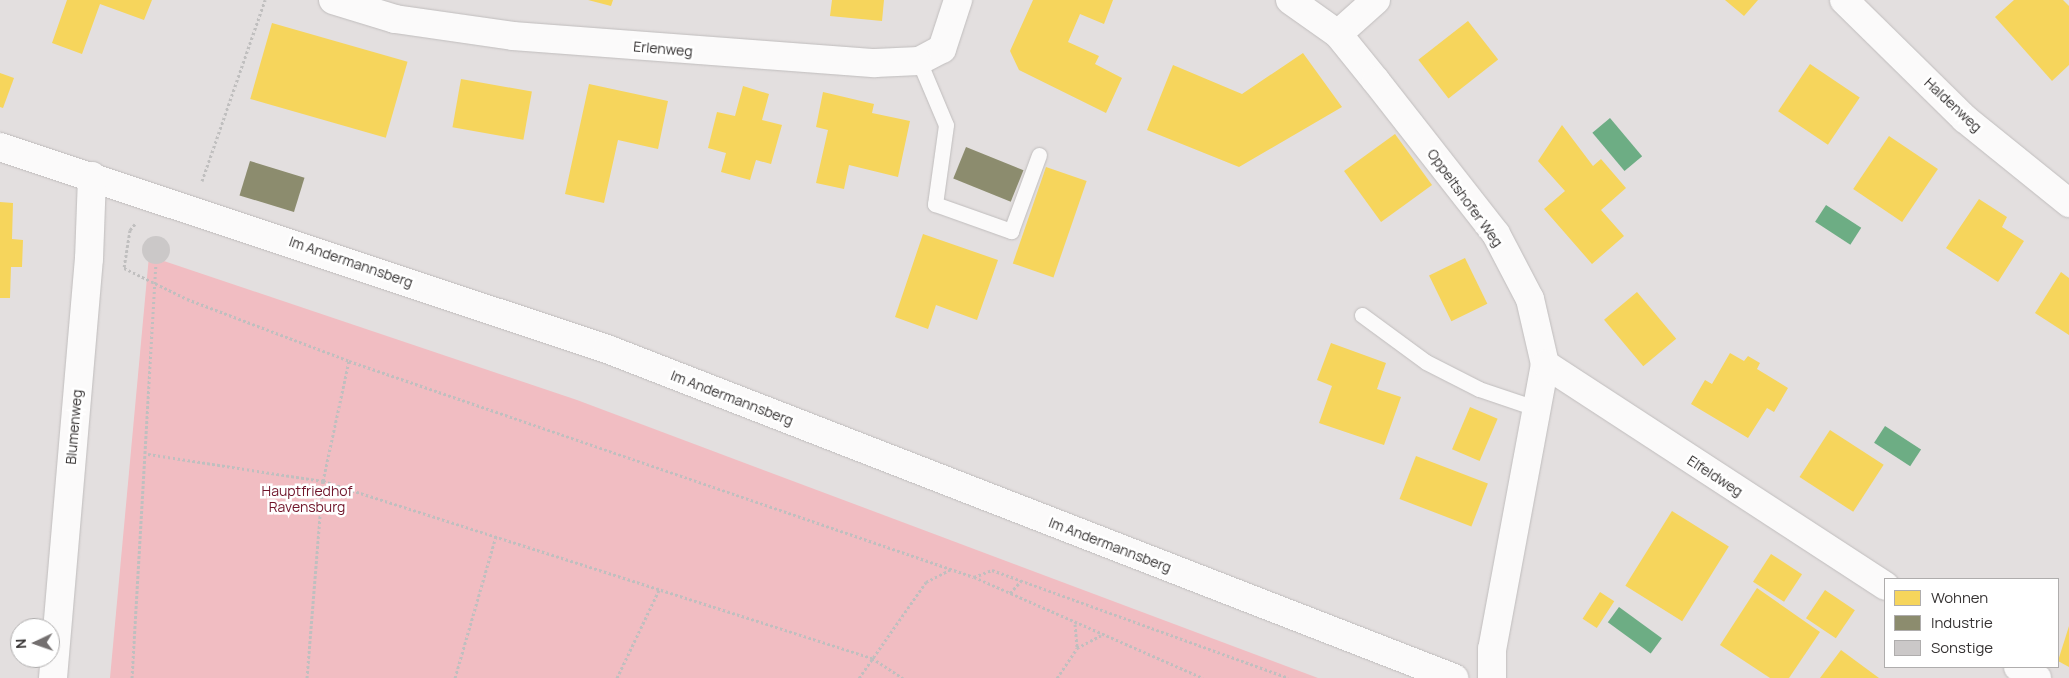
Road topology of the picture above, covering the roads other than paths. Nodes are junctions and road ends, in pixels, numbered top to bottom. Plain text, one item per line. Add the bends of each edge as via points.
1 (333, 0) edge
2 (958, 0) edge
3 (1290, 0) edge
4 (1376, 0) edge
5 (1844, 0) edge
6 (1338, 34) junction
7 (919, 61) junction
8 (0, 147) edge
9 (1038, 155) dead end
10 (92, 176) junction
11 (2069, 202) edge
12 (1362, 315) dead end
13 (1545, 364) junction
14 (1535, 408) junction
15 (1884, 585) edge
16 (2020, 668) edge
17 (53, 678) edge
18 (1454, 678) edge
19 (1492, 678) edge
20 (2037, 678) edge

1 - 7 street, Erlenweg via 395,19 513,36 875,63
2 - 7 street, Erlenweg via 942,49
3 - 6 street, Oppeltshofer Weg
4 - 6 street
5 - 11 street, Haldenweg via 1965,119
6 - 13 street, Oppeltshofer Weg via 1496,234 1530,300
7 - 9 lane via 946,125 935,204 1011,231
8 - 10 street, Im Andermannsberg
10 - 17 street, Blumenweg via 89,259
10 - 18 street, Im Andermannsberg via 607,349
12 - 14 lane via 1426,362 1479,389
13 - 14 street, Oppeltshofer Weg
13 - 15 street, Elfeldweg
14 - 19 street, Oppeltshofer Weg via 1492,649
16 - 20 street

